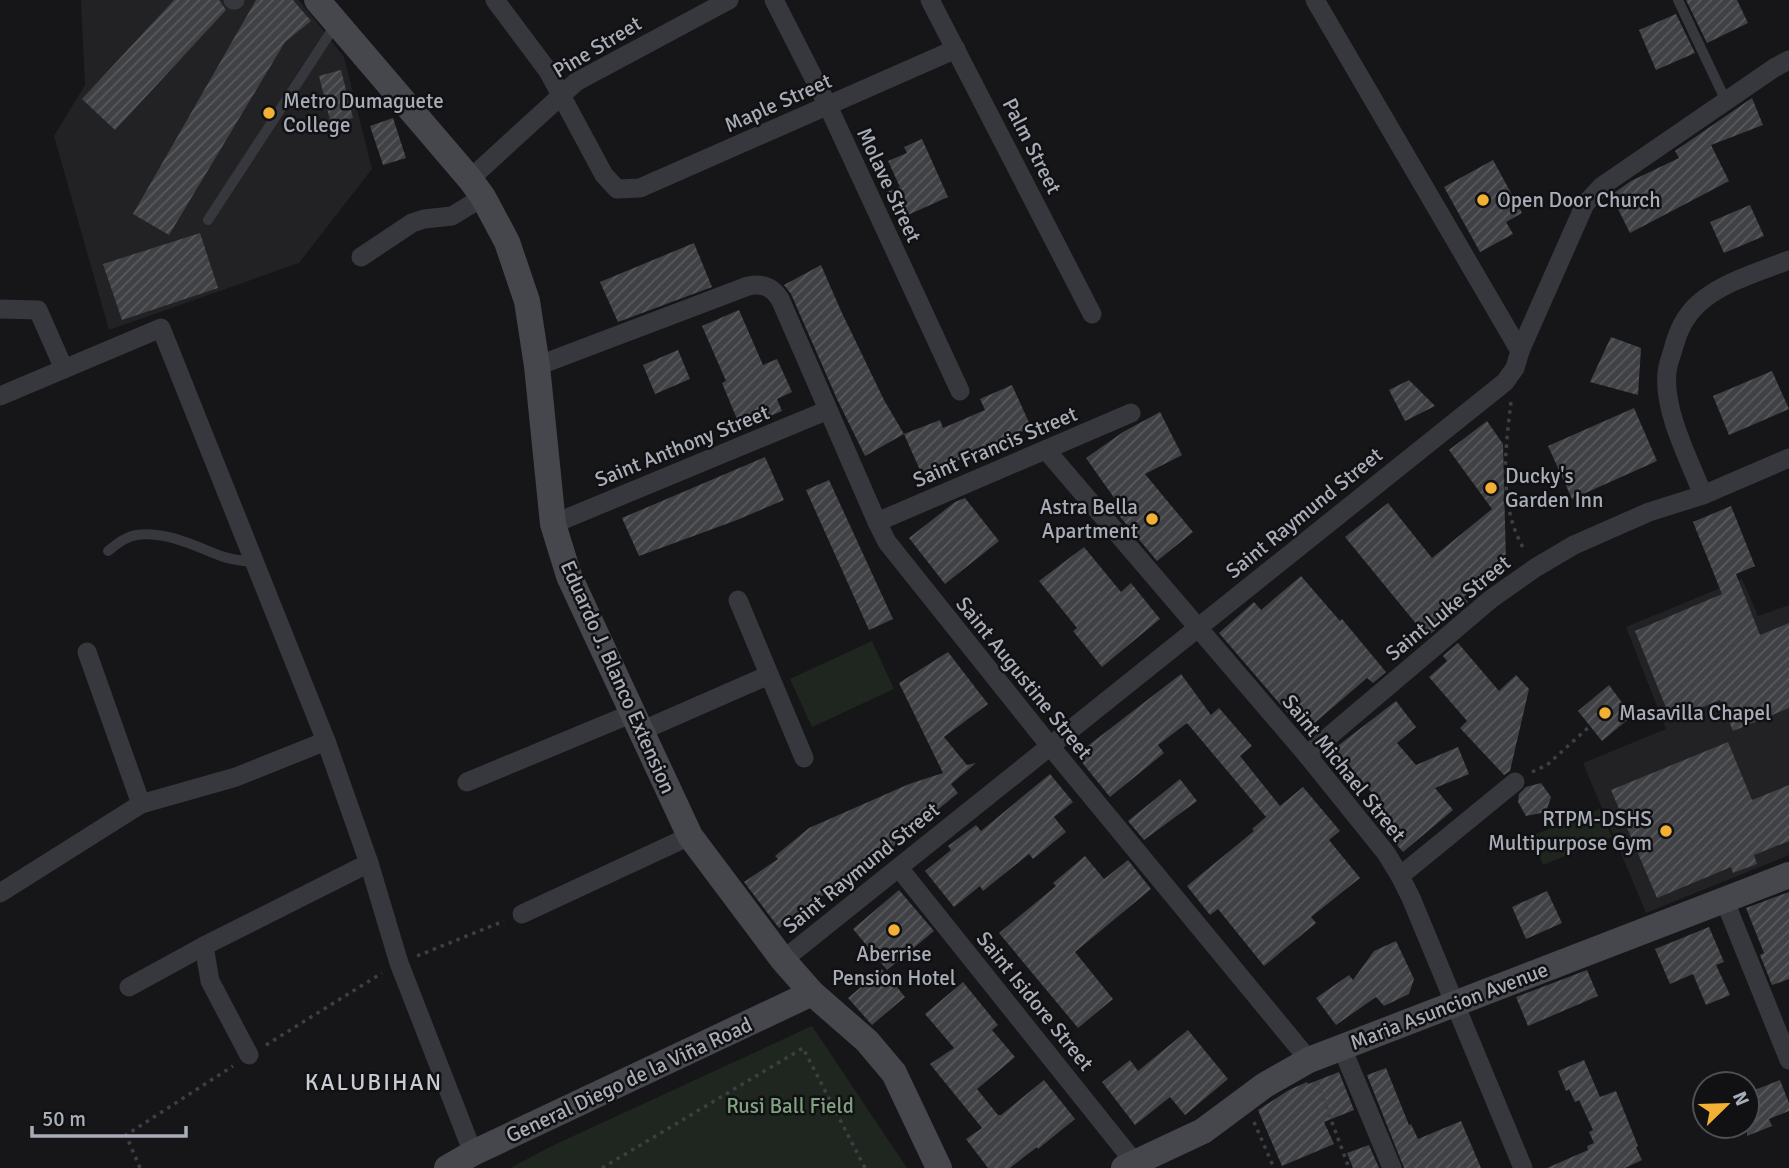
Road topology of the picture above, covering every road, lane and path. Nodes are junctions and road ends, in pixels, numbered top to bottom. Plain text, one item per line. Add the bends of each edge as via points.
1 (317, 0) edge
2 (495, 0) edge
3 (729, 0) edge
4 (774, 0) edge
5 (930, 0) edge
6 (1315, 0) edge
7 (1678, 0) edge
8 (336, 24) junction
9 (956, 49) junction
10 (1789, 60) edge
11 (561, 93) junction
12 (1726, 101) junction
13 (828, 106) junction
14 (476, 188) junction
15 (208, 220) dead end
16 (361, 257) dead end
17 (1789, 260) edge
18 (0, 309) edge
19 (1092, 314) dead end
20 (1518, 359) junction
21 (537, 366) junction
22 (64, 369) junction
23 (960, 391) dead end
24 (0, 396) edge
25 (828, 411) junction
26 (1131, 413) dead end
27 (1046, 450) junction
28 (1789, 458) edge
29 (1703, 495) junction
30 (877, 522) junction
31 (553, 524) junction
32 (108, 551) dead end
33 (254, 562) junction
34 (1535, 568) junction
35 (738, 600) dead end
36 (1198, 628) junction
37 (87, 652) dead end
38 (769, 675) junction
39 (637, 722) junction
40 (1590, 726) dead end
41 (326, 741) junction
42 (1050, 747) junction
43 (1307, 755) junction
44 (804, 758) dead end
45 (467, 782) dead end
46 (1515, 782) joint
47 (141, 804) junction
48 (690, 836) junction
49 (369, 863) junction
50 (898, 868) junction
51 (1789, 875) edge
52 (1400, 876) junction
53 (0, 893) edge
54 (1724, 899) junction
55 (522, 914) joint
56 (204, 946) junction
57 (783, 960) junction
58 (399, 963) junction
59 (129, 987) dead end
60 (812, 993) junction
61 (1454, 1005) junction
62 (1342, 1048) junction
63 (249, 1055) junction
64 (1309, 1060) junction
65 (1789, 1060) edge
66 (1245, 1100) junction
67 (473, 1153) junction
68 (1129, 1166) edge
69 (141, 1168) edge
70 (447, 1168) edge
71 (602, 1168) edge
72 (865, 1168) edge
73 (939, 1168) edge
74 (1274, 1168) edge
75 (1349, 1168) edge
76 (1392, 1168) edge
77 (1523, 1168) edge

1 - 8 main road, Eduardo J. Blanco Extension
2 - 11 street
3 - 11 street, Pine Street
4 - 13 street, Molave Street
5 - 9 street, Palm Street
6 - 20 street
7 - 12 lane
8 - 14 main road, Eduardo J. Blanco Extension
8 - 15 lane
9 - 13 street, Maple Street
9 - 19 street, Palm Street
10 - 12 street, Saint Raymund Street
11 - 13 street, Maple Street via 604,175 617,189 640,188
11 - 14 street, Pine Street
12 - 20 street, Saint Raymund Street via 1602,186 1585,204
13 - 23 street, Molave Street
14 - 16 street, Pine Street via 452,216 412,223
14 - 21 main road, Eduardo J. Blanco Extension via 507,242 527,302
17 - 29 street via 1725,286 1698,304 1675,340 1667,391
18 - 22 street via 38,310
20 - 34 path via 1505,454 1508,503 1511,523
20 - 36 street, Saint Raymund Street via 1505,382
21 - 25 street, Saint Augustine Street via 748,286 766,286 780,299
21 - 31 main road, Eduardo J. Blanco Extension
22 - 24 street
22 - 33 street via 160,328
25 - 30 street, Saint Augustine Street
25 - 31 street, Saint Anthony Street
26 - 27 street, Saint Francis Street
27 - 30 street, Saint Francis Street
27 - 36 street, Saint Michael Street
28 - 29 street, Saint Luke Street
29 - 34 street, Saint Luke Street via 1574,545
30 - 42 street, Saint Augustine Street via 900,559
31 - 39 main road, Eduardo J. Blanco Extension via 569,576
32 - 33 lane via 123,539 151,536 186,541 221,556
33 - 41 street
34 - 43 street, Saint Luke Street via 1491,599
35 - 38 street
36 - 42 street, Saint Raymund Street
36 - 43 street, Saint Michael Street
37 - 47 street
38 - 39 street
38 - 44 street
39 - 45 street
39 - 48 main road, Eduardo J. Blanco Extension
40 - 46 path via 1547,765
41 - 47 street via 236,777
41 - 49 street
42 - 50 street, Saint Raymund Street
42 - 64 street, Saint Augustine Street
43 - 52 street, Saint Michael Street
46 - 52 street
47 - 53 street
48 - 55 street
48 - 57 main road, Eduardo J. Blanco Extension
49 - 56 street
49 - 58 street
50 - 57 street, Saint Raymund Street
50 - 68 street, Saint Isidore Street
51 - 54 main road, Maria Asuncion Avenue
52 - 61 street, Saint Michael Street
54 - 61 main road, Maria Asuncion Avenue
54 - 65 street
55 - 58 path
56 - 59 street
56 - 63 street via 210,981
57 - 60 main road, Eduardo J. Blanco Extension
58 - 63 path
58 - 67 street
60 - 67 main road, General Diego de la Viña Road
60 - 73 main road, Eduardo J. Blanco Extension via 867,1041 894,1073
61 - 62 main road, Maria Asuncion Avenue
61 - 77 street, Saint Michael Street
62 - 64 main road, Maria Asuncion Avenue
62 - 76 street
63 - 69 path via 126,1135
64 - 66 main road, Maria Asuncion Avenue
64 - 75 path
66 - 68 main road, Maria Asuncion Avenue via 1203,1131
66 - 74 path
67 - 70 main road, General Diego de la Viña Road
71 - 72 path via 803,1048

